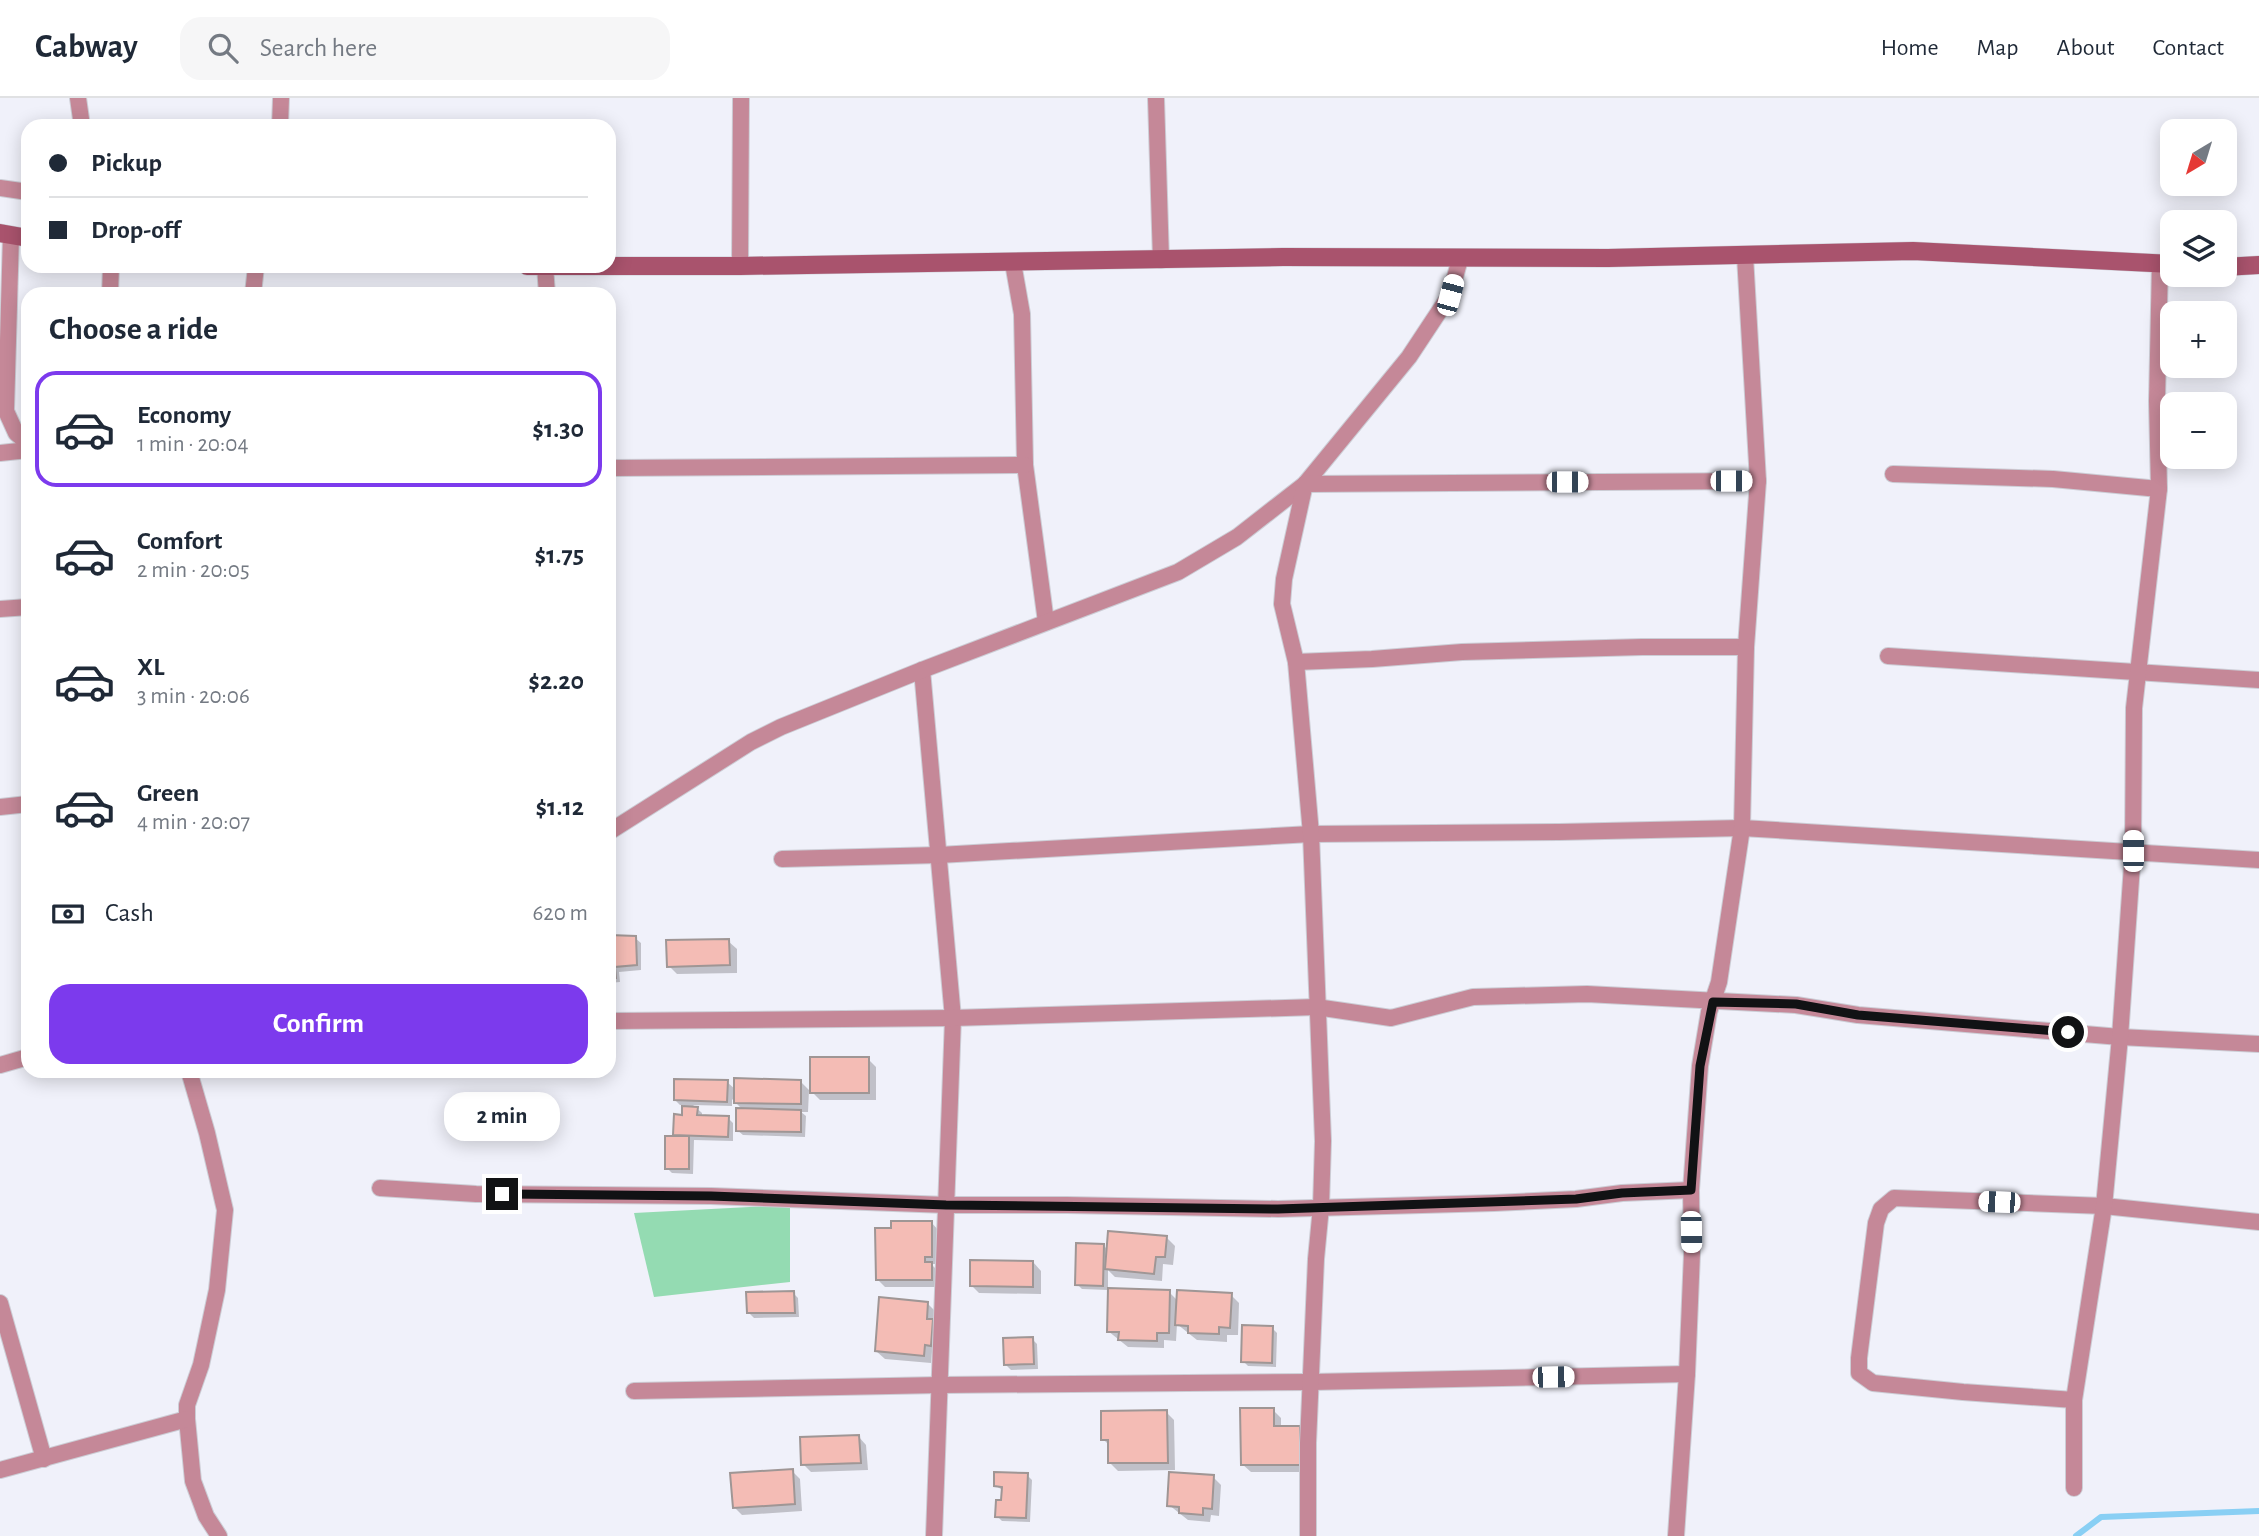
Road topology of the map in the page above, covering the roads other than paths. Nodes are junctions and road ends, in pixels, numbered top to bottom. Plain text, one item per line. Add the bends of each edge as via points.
1 (78, 98) edge
2 (281, 98) edge
3 (741, 98) edge
4 (1156, 98) edge
5 (81, 119) edge
6 (280, 119) edge
7 (0, 188) edge
8 (21, 191) edge
9 (13, 235) edge
10 (1745, 256) junction
11 (1460, 258) junction
12 (1161, 260) junction
13 (1013, 263) junction
14 (2160, 264) edge
15 (2259, 265) edge
16 (616, 266) edge
17 (740, 266) junction
18 (2237, 266) edge
19 (2164, 287) edge
20 (21, 437) edge
21 (21, 451) edge
22 (0, 453) edge
23 (1025, 465) junction
24 (616, 468) edge
25 (1893, 474) dead end
26 (1758, 481) junction
27 (1305, 484) junction
28 (2159, 489) junction
29 (21, 608) edge
30 (0, 609) edge
31 (1046, 622) junction
32 (1746, 647) junction
33 (1888, 656) dead end
34 (1296, 662) junction
35 (922, 670) junction
36 (2138, 672) junction
37 (2259, 680) edge
38 (21, 805) edge
39 (0, 807) edge
40 (616, 828) edge
41 (1742, 828) junction
42 (1311, 834) junction
43 (2133, 851) junction
44 (939, 855) junction
45 (782, 859) dead end
46 (2259, 860) edge
47 (1713, 1002) junction
48 (1316, 1007) junction
49 (953, 1018) junction
50 (616, 1021) edge
51 (2120, 1037) junction
52 (2259, 1044) edge
53 (21, 1059) edge
54 (0, 1065) edge
55 (191, 1078) edge
56 (380, 1188) dead end
57 (1691, 1190) junction
58 (946, 1205) junction
59 (2104, 1206) junction
60 (1321, 1207) junction
61 (2259, 1222) edge
62 (0, 1303) edge
63 (1687, 1374) junction
64 (1311, 1382) junction
65 (940, 1385) junction
66 (634, 1391) dead end
67 (2074, 1400) junction
68 (187, 1419) junction
69 (44, 1459) junction
70 (0, 1469) edge
71 (2074, 1488) dead end
72 (219, 1536) edge
73 (934, 1536) edge
74 (1308, 1536) edge
75 (1676, 1536) edge

1 - 5 street
2 - 6 street
3 - 17 street
4 - 12 street
7 - 8 street
9 - 20 street via 6,411
10 - 11 street
10 - 14 street via 1913,251
10 - 26 street
11 - 12 street
11 - 27 street via 1450,295 1409,357
12 - 13 street
13 - 17 street
13 - 23 street via 1021,314
15 - 18 street
16 - 17 street
19 - 28 street via 2157,401
21 - 22 street
23 - 24 street
23 - 31 street
25 - 28 street via 2053,479
26 - 27 street
26 - 32 street
27 - 31 street via 1237,537 1178,572
27 - 34 street via 1282,604
28 - 36 street
29 - 30 street
31 - 35 street
32 - 34 street via 1462,652
32 - 41 street
33 - 36 street
34 - 42 street
35 - 40 street via 751,742
35 - 44 street
36 - 37 street
36 - 43 street
38 - 39 street
41 - 42 street
41 - 43 street
41 - 47 street
42 - 44 street
42 - 48 street
43 - 46 street
43 - 51 street
44 - 45 street
44 - 49 street
47 - 48 street via 1587,994 1472,997 1391,1018
47 - 51 street via 1796,1004 1858,1015
47 - 57 street via 1700,1066
48 - 49 street
48 - 60 street via 1323,1141
49 - 50 street
49 - 58 street
51 - 52 street
51 - 59 street
53 - 54 street
55 - 68 street via 225,1210 217,1290
56 - 58 street
57 - 60 street via 1507,1203
57 - 63 street
58 - 60 street
58 - 65 street
59 - 61 street
59 - 67 street
59 - 67 street via 1894,1198 1881,1209 1875,1223 1859,1373 1873,1383
60 - 64 street
62 - 69 street
63 - 64 street
63 - 75 street
64 - 65 street
64 - 74 street
65 - 66 street
65 - 73 street
67 - 71 street
68 - 69 street
68 - 72 street via 193,1481
69 - 70 street

